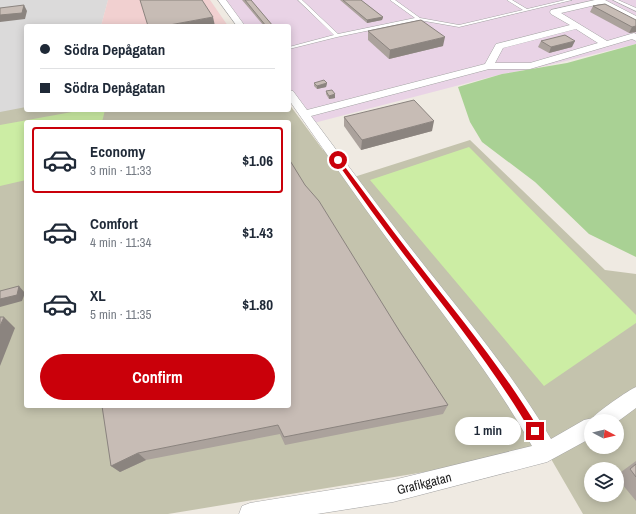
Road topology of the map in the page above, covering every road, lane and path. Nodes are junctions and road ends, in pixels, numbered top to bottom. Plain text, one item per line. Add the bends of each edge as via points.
1 (222, 0) edge
2 (300, 0) edge
3 (392, 0) edge
4 (509, 0) edge
5 (570, 0) edge
6 (614, 0) edge
7 (526, 10) junction
8 (636, 10) edge
9 (419, 19) junction
10 (636, 19) edge
11 (240, 24) edge
12 (577, 26) junction
13 (337, 36) junction
14 (636, 38) edge
15 (606, 44) junction
16 (291, 48) edge
17 (489, 66) junction
18 (291, 96) edge
19 (304, 114) junction
20 (636, 396) edge
21 (613, 414) edge
22 (584, 431) edge
23 (547, 452) junction
24 (250, 514) edge

1 - 11 street
2 - 13 lane
3 - 9 lane
4 - 7 lane
5 - 7 lane
6 - 8 lane
7 - 9 lane via 459,26
9 - 13 lane
10 - 12 street via 601,1 554,12
12 - 15 street
12 - 17 street via 499,46
13 - 16 lane
14 - 15 street via 634,36
15 - 17 street via 530,66
17 - 19 street
18 - 19 street
19 - 23 street via 466,330 523,410
20 - 21 street
22 - 23 street, Grafikgatan
23 - 24 street, Grafikgatan via 393,491

